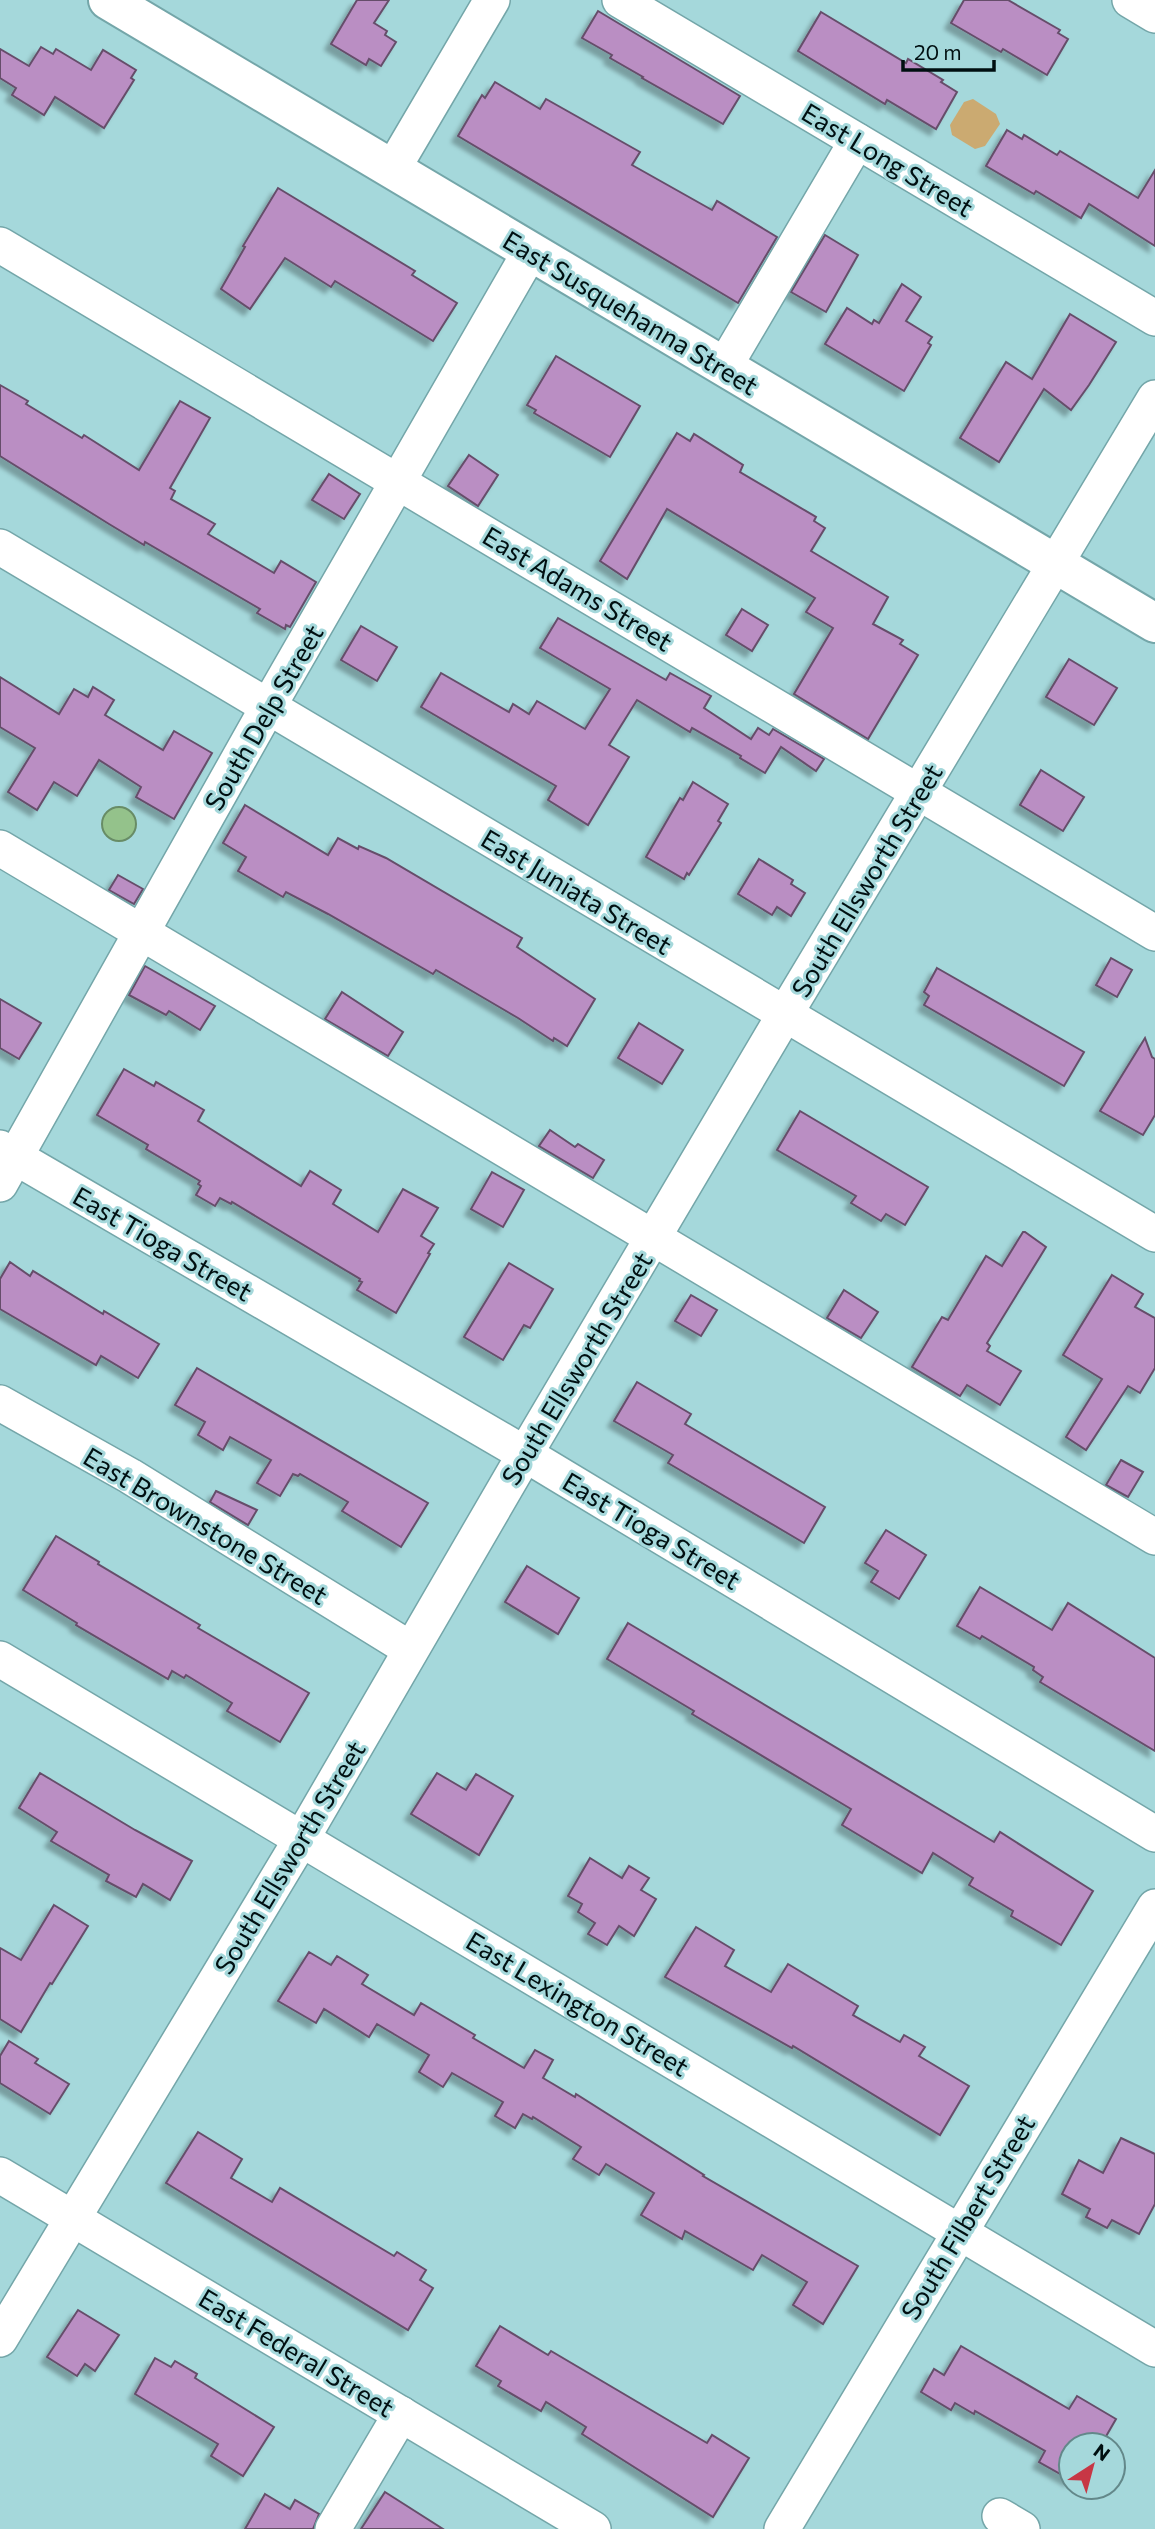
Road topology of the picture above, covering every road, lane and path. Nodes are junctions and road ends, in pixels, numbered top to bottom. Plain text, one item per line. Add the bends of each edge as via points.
1 (108, 0) edge
2 (492, 0) edge
3 (620, 0) edge
4 (1130, 0) edge
5 (1155, 15) edge
6 (857, 141) junction
7 (392, 170) junction
8 (0, 245) edge
9 (530, 252) junction
10 (1155, 318) edge
11 (724, 367) junction
12 (1155, 398) edge
13 (398, 480) junction
14 (0, 547) edge
15 (1057, 565) junction
16 (1155, 624) edge
17 (268, 707) junction
18 (920, 792) junction
19 (0, 848) edge
20 (142, 932) junction
21 (1155, 933) edge
22 (785, 1014) junction
23 (5, 1163) edge
24 (1155, 1234) edge
25 (653, 1237) junction
26 (0, 1403) edge
27 (525, 1454) junction
28 (1155, 1537) edge
29 (410, 1650) junction
30 (0, 1659) edge
31 (1155, 1834) edge
32 (302, 1838) junction
33 (1155, 1907) edge
34 (0, 2175) edge
35 (72, 2219) junction
36 (959, 2231) junction
37 (0, 2339) edge
38 (1155, 2349) edge
39 (401, 2414) junction
40 (332, 2529) edge
41 (593, 2529) edge
42 (782, 2529) edge

1 - 7 main road, East Susquehanna Street
2 - 7 street
3 - 6 street, East Long Street
4 - 5 street
6 - 10 street, East Long Street
6 - 11 street
7 - 9 main road, East Susquehanna Street
8 - 13 street, East Adams Street
9 - 11 main road, East Susquehanna Street
9 - 13 street, South Delp Street
11 - 15 main road, East Susquehanna Street
12 - 15 street, South Ellsworth Street
13 - 17 street, South Delp Street
13 - 18 street, East Adams Street
14 - 17 street, East Juniata Street
15 - 16 main road, East Susquehanna Street
15 - 18 street, South Ellsworth Street
17 - 20 street, South Delp Street
17 - 22 street, East Juniata Street
18 - 21 street, East Adams Street
18 - 22 street, South Ellsworth Street
19 - 20 street
20 - 23 street, South Delp Street
20 - 25 street
22 - 24 street, East Juniata Street
22 - 25 street, South Ellsworth Street
23 - 27 street, East Tioga Street
25 - 27 street, South Ellsworth Street
25 - 28 street
26 - 29 street, East Brownstone Street via 130,1476
27 - 29 street, South Ellsworth Street
27 - 31 street, East Tioga Street
29 - 32 street, South Ellsworth Street
30 - 32 street, East Lexington Street
32 - 35 street, South Ellsworth Street
32 - 36 street, East Lexington Street
33 - 36 street, South Filbert Street
34 - 35 street, East Federal Street
35 - 37 street, South Ellsworth Street
35 - 39 street, East Federal Street
36 - 38 street, East Lexington Street
36 - 42 street, South Filbert Street
39 - 40 street
39 - 41 street, East Federal Street

